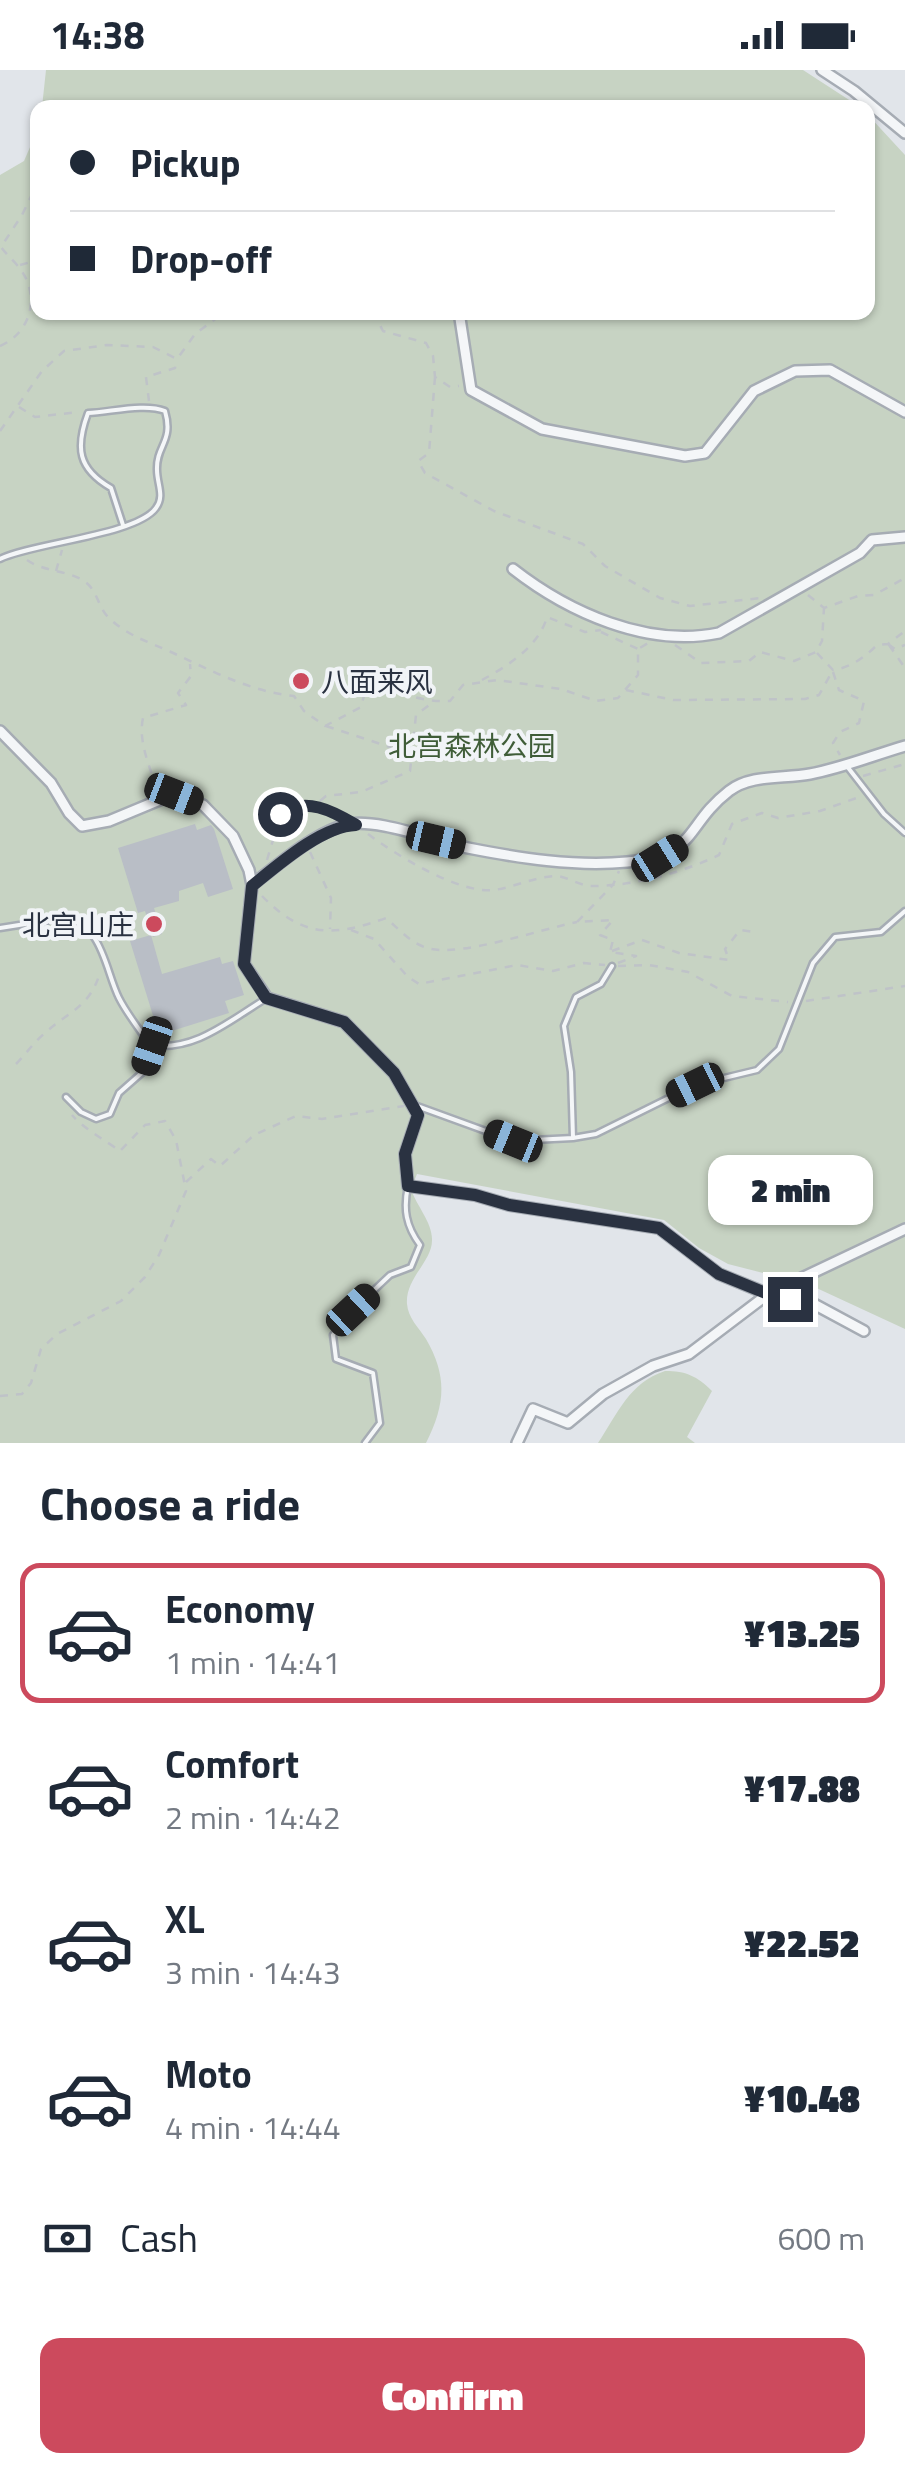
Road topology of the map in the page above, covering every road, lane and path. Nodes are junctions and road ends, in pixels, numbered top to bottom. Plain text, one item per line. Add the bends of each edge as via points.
1 (822, 70) edge
2 (865, 100) edge
3 (875, 109) edge
4 (905, 134) edge
5 (30, 198) edge
6 (30, 262) edge
7 (18, 266) junction
8 (30, 297) edge
9 (30, 317) edge
10 (214, 320) edge
11 (377, 320) edge
12 (461, 320) edge
13 (0, 346) edge
14 (177, 359) junction
15 (435, 377) junction
16 (470, 386) junction
17 (152, 405) junction
18 (18, 406) junction
19 (905, 412) edge
20 (88, 413) junction
21 (0, 432) edge
22 (123, 525) junction
23 (905, 537) edge
24 (64, 544) junction
25 (18, 553) junction
26 (0, 559) edge
27 (513, 569) dead end
28 (56, 572) junction
29 (905, 578) edge
30 (798, 587) junction
31 (778, 598) junction
32 (824, 608) junction
33 (608, 622) junction
34 (600, 631) junction
35 (905, 631) edge
36 (651, 632) junction
37 (672, 643) dead end
38 (661, 644) dead end
39 (888, 644) junction
40 (650, 645) junction
41 (905, 646) edge
42 (638, 649) junction
43 (816, 652) junction
44 (190, 662) junction
45 (905, 668) edge
46 (833, 670) junction
47 (476, 683) junction
48 (624, 690) junction
49 (433, 702) junction
50 (324, 726) junction
51 (0, 730) edge
52 (905, 746) edge
53 (412, 761) junction
54 (845, 764) junction
55 (905, 764) edge
56 (855, 778) junction
57 (161, 798) junction
58 (314, 806) junction
59 (280, 814) joint
60 (356, 825) junction
61 (905, 833) edge
62 (308, 846) junction
63 (624, 863) junction
64 (262, 877) junction
65 (252, 886) junction
66 (905, 910) edge
67 (578, 922) junction
68 (0, 928) edge
69 (351, 930) junction
70 (330, 931) junction
71 (754, 932) dead end
72 (610, 952) junction
73 (106, 958) junction
74 (612, 966) junction
75 (905, 986) edge
76 (266, 998) junction
77 (798, 1002) junction
78 (152, 1046) junction
79 (16, 1064) dead end
80 (66, 1096) dead end
81 (74, 1104) junction
82 (412, 1105) junction
83 (572, 1138) junction
84 (185, 1184) junction
85 (408, 1186) junction
86 (905, 1229) edge
87 (768, 1294) junction
88 (864, 1331) dead end
89 (0, 1396) edge
90 (366, 1443) edge
91 (517, 1443) edge

1 - 2 street
3 - 4 street
5 - 7 path via 1,246
6 - 7 path
7 - 8 path
9 - 13 path
10 - 14 path
11 - 15 path via 383,331 426,343
12 - 16 street
14 - 17 path via 174,368 146,377
14 - 18 path via 153,347 64,350
15 - 16 path via 450,387
15 - 31 path via 429,453 418,461 425,473 494,511 584,544 605,566 660,598 690,606
16 - 19 street via 542,428 685,456 704,453 754,391 795,371 830,370
17 - 20 lane
17 - 22 lane via 165,410 170,430 156,468 158,506
18 - 20 path via 35,416
18 - 21 path
20 - 22 lane via 80,435 83,464 111,488
22 - 24 lane
23 - 30 street via 872,540 860,554
24 - 25 lane
24 - 28 path
25 - 26 lane
25 - 28 path
27 - 33 street via 564,604
28 - 44 path via 83,580 106,616 140,642
29 - 32 path via 874,595
30 - 31 street
30 - 32 path
31 - 36 street via 719,633
32 - 43 path
33 - 34 path
33 - 36 street
34 - 42 path
34 - 47 path via 584,632 548,617 542,635 510,666
35 - 39 path
36 - 40 path
37 - 43 path via 700,663 748,661 760,652 794,661
38 - 40 path
39 - 41 path
39 - 45 path
39 - 46 path
40 - 42 path
42 - 48 path via 638,676
43 - 46 path
44 - 50 path via 294,696
44 - 57 path via 191,676 178,693 186,705 142,718
46 - 48 path via 818,696 805,700 673,700
46 - 54 path via 839,690 864,701 859,723 832,742
47 - 48 path via 560,689 596,701 618,698
47 - 49 path via 463,685 450,701
49 - 50 path via 366,688 361,707
49 - 53 path via 416,715
50 - 53 path
51 - 57 street via 51,782 82,826
52 - 54 street
53 - 58 path via 400,778 326,796
54 - 56 lane
54 - 63 street via 748,781 713,806 689,840 660,858
55 - 56 path
56 - 61 lane
57 - 65 street via 174,794 203,804 233,836
58 - 59 lane
58 - 60 lane
59 - 64 path
60 - 62 street
60 - 63 street via 562,862
62 - 64 street
62 - 70 path via 331,898
63 - 67 path
64 - 65 street
65 - 70 path via 283,917
65 - 76 street via 244,964
66 - 77 lane via 880,932 835,937 813,963
67 - 69 path via 432,950 386,918
67 - 72 path via 613,920 600,935 614,940
68 - 73 lane via 73,919
69 - 70 path
69 - 74 path via 374,939 419,984 517,965 553,971
71 - 72 path via 740,930 731,940 725,950 730,960 679,954 642,940
72 - 74 path via 636,956
73 - 78 lane via 118,996
73 - 79 path via 95,989 75,1013 46,1031
74 - 77 path via 688,972 732,996
74 - 83 lane via 601,984 576,997 564,1026
75 - 77 path
76 - 78 lane via 212,1035
76 - 82 street via 344,1022 394,1073
77 - 83 lane via 778,1050 757,1070 695,1085 596,1134
78 - 81 lane via 144,1071 119,1093 110,1114 96,1119
80 - 81 lane
81 - 84 path via 80,1124 120,1151 145,1126 165,1121
82 - 83 lane via 513,1141
82 - 84 path via 322,1119 296,1116 254,1134 220,1166 210,1159
82 - 85 street via 418,1115 405,1154
84 - 89 path via 144,1277 121,1300 41,1348 22,1394
85 - 87 street via 659,1228 719,1274
85 - 90 lane via 404,1207 419,1252 333,1336 336,1358 373,1373 380,1423
86 - 87 street
87 - 88 street via 812,1303
87 - 91 street via 689,1354 603,1394 568,1423 533,1410

